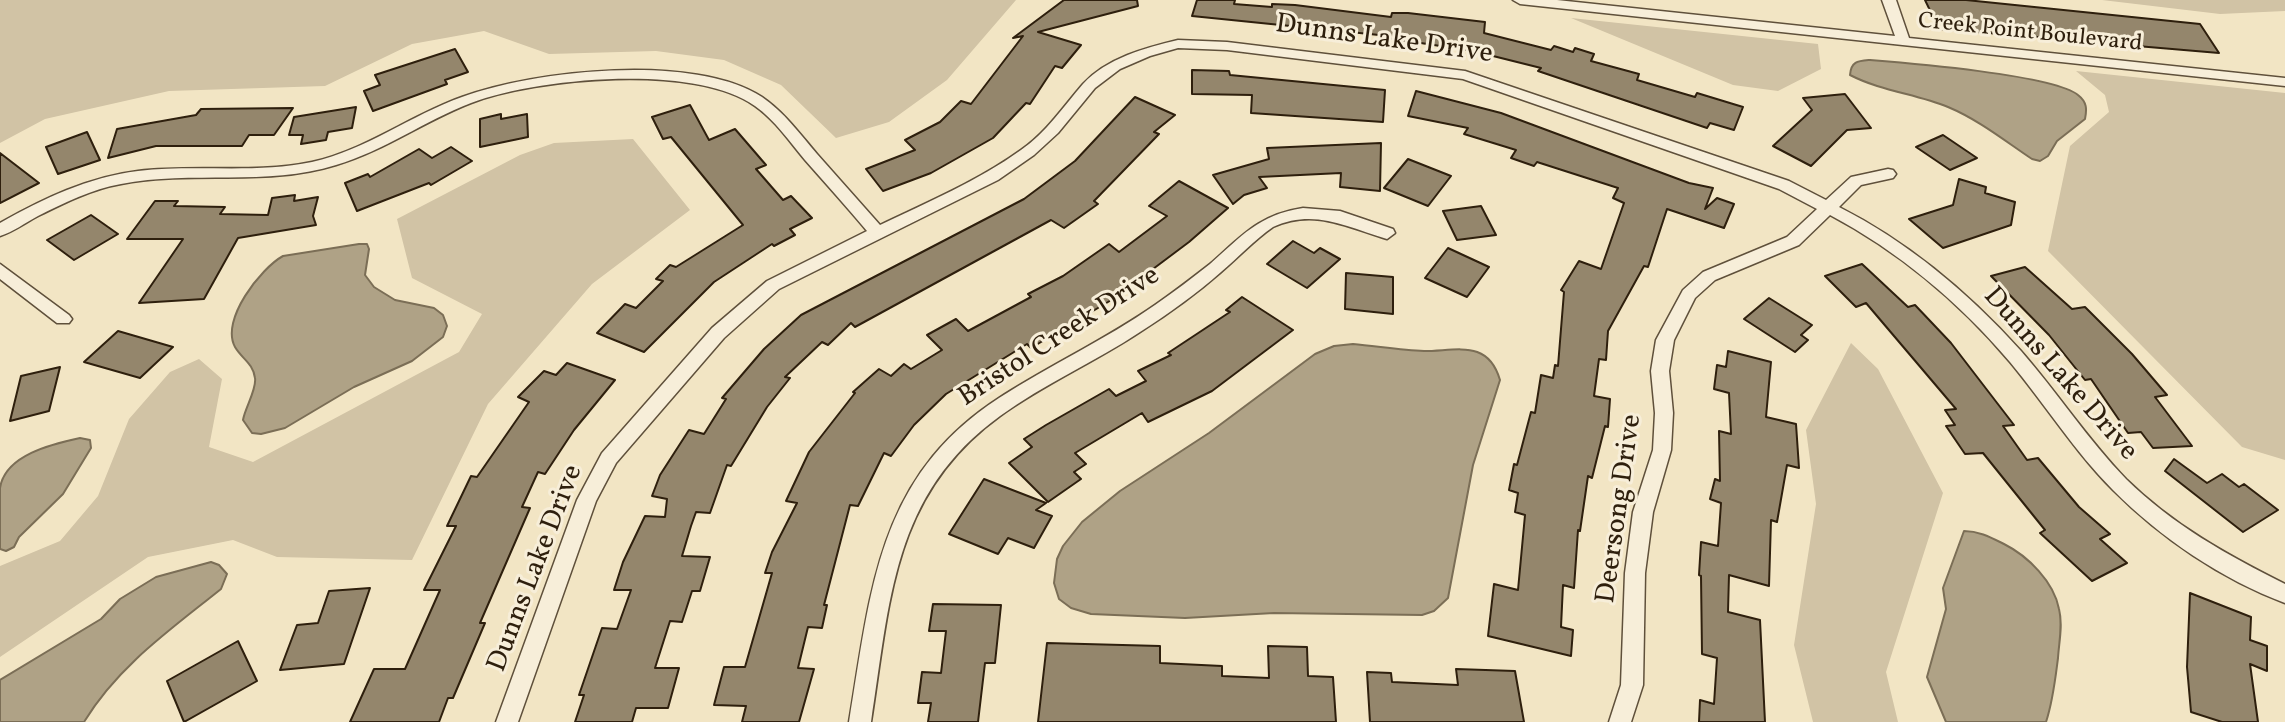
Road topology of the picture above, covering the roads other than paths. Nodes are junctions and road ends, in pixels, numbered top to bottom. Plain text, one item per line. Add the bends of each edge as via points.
1 (1520, 0) edge
2 (1889, 0) edge
3 (1904, 42) junction
4 (2285, 82) edge
5 (1888, 174) dead end
6 (1826, 207) junction
7 (0, 230) edge
8 (877, 232) junction
9 (1387, 233) dead end
10 (0, 270) edge
11 (63, 318) dead end
12 (2285, 594) edge
13 (507, 722) edge
14 (860, 722) edge
15 (1620, 722) edge

1 - 3 street, Creek Point Boulevard
2 - 3 street
3 - 4 street, Creek Point Boulevard
5 - 6 street, Deersong Drive via 1856,181
6 - 8 street, Dunns Lake Drive via 1747,171 1465,75 1178,44 1140,46 1090,85 1029,152 993,176
6 - 12 street, Dunns Lake Drive via 1896,247 1955,295 2014,355 2118,483 2158,520 2210,556
6 - 15 street, Deersong Drive via 1793,241 1709,276 1689,295 1665,340 1660,371 1662,450 1643,512 1635,573 1632,685
7 - 8 street via 55,200 98,184 160,174 252,173 313,166 348,156 475,96 535,83 675,76 718,83 751,96 772,112
8 - 13 street, Dunns Lake Drive via 806,267 747,305 609,458 587,500
9 - 14 street, Bristol Creek Drive via 1329,214 1290,215 1265,224 1155,314 1016,396 950,446 903,516 888,565
10 - 11 street

